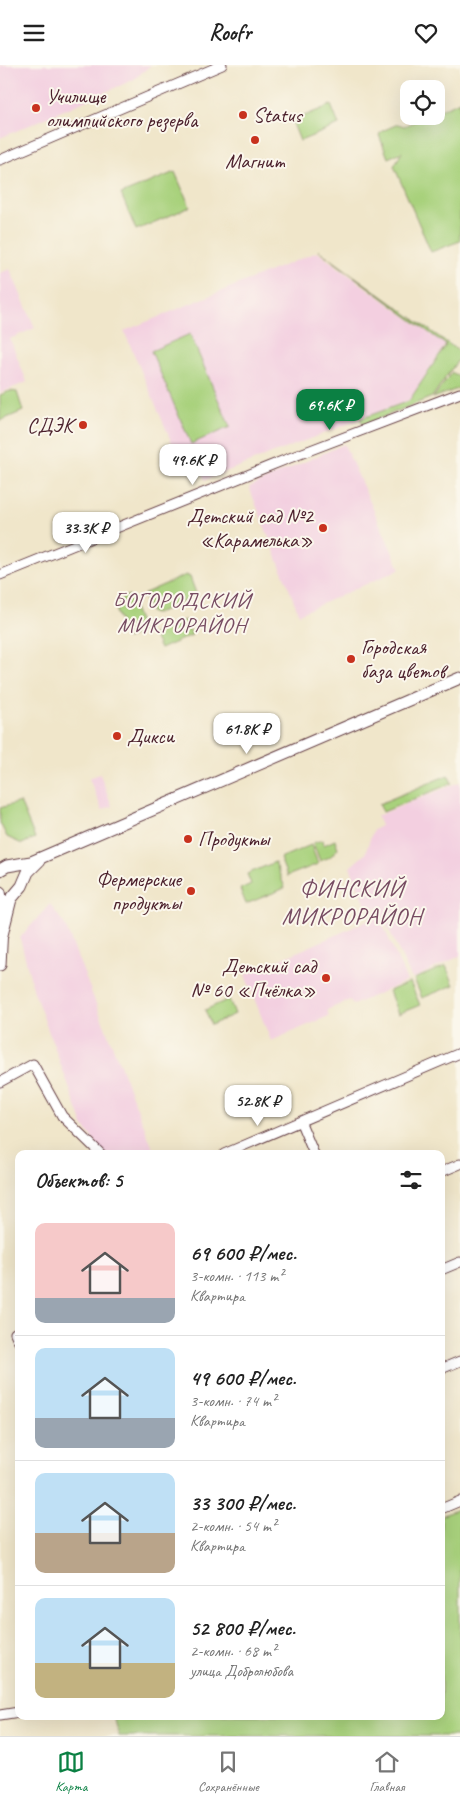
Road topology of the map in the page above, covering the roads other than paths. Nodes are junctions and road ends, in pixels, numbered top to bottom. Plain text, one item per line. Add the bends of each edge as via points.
1 (222, 65) edge
2 (0, 160) edge
3 (460, 393) edge
4 (0, 575) edge
5 (460, 678) edge
6 (45, 855) junction
7 (5, 866) edge
8 (24, 879) junction
9 (0, 891) edge
10 (17, 892) junction
11 (2, 935) junction
12 (0, 965) edge
13 (460, 1053) edge
14 (0, 1082) edge
15 (301, 1123) junction
16 (97, 1150) edge
17 (234, 1150) edge
18 (312, 1150) edge
19 (460, 1164) edge
20 (445, 1170) edge
21 (460, 1262) edge
22 (445, 1268) edge
23 (460, 1361) edge
24 (445, 1367) edge
25 (460, 1501) edge
26 (445, 1507) edge
27 (15, 1713) edge
28 (0, 1715) edge

1 - 2 street
3 - 4 street
5 - 6 main road
6 - 7 main road via 30,862
6 - 8 main road
7 - 8 main road via 19,868
8 - 10 main road
9 - 10 main road
9 - 11 main road
10 - 11 main road via 8,905
11 - 12 main road
13 - 15 street
14 - 16 street via 33,1064 62,1116
15 - 17 street
15 - 18 street
19 - 20 street
21 - 22 street
23 - 24 street
25 - 26 street
27 - 28 street

